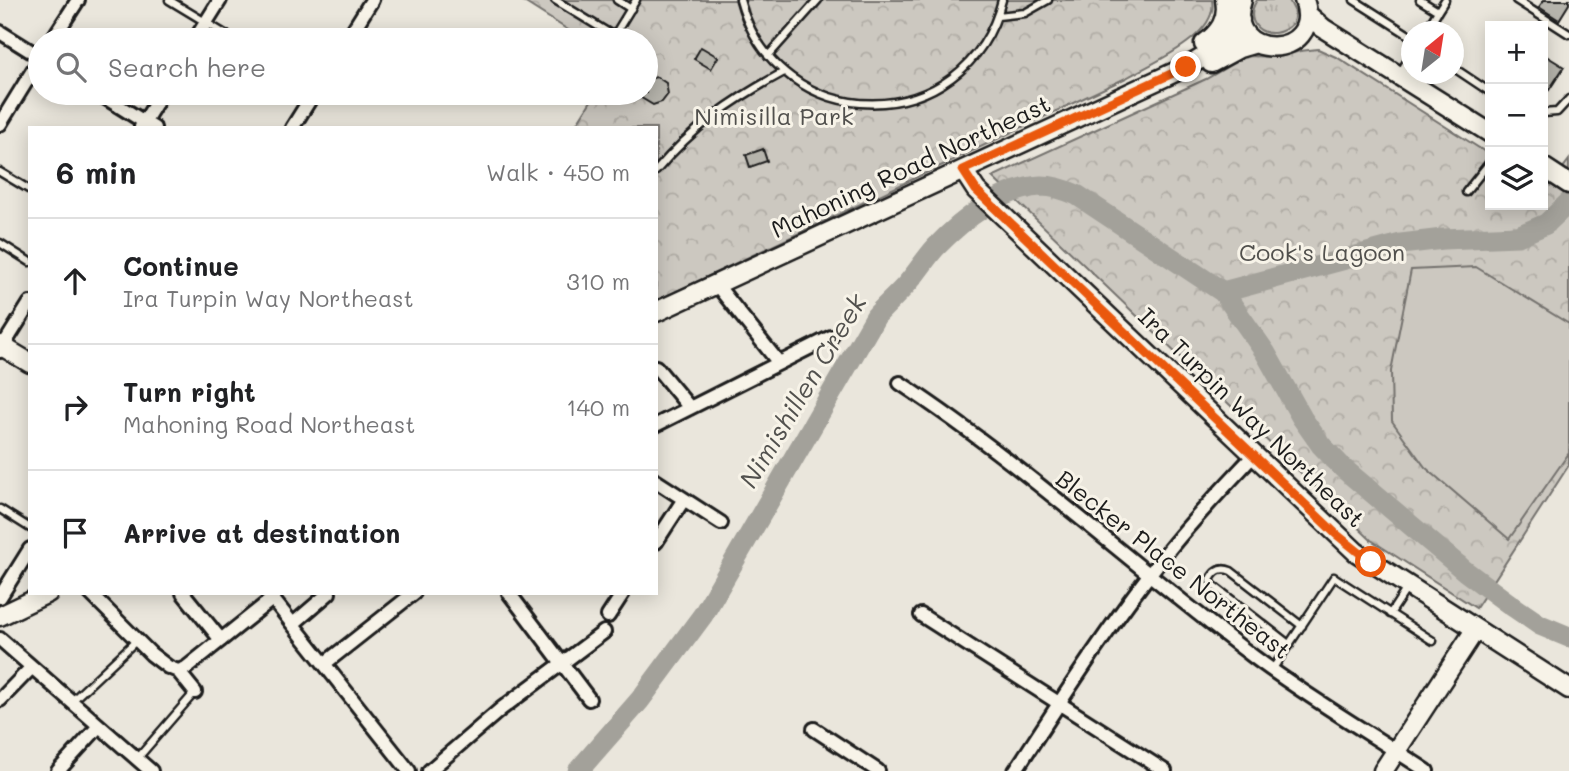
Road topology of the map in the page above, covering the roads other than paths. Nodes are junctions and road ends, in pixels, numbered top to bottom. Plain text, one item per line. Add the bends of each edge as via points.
1 (78, 0) edge
2 (169, 0) edge
3 (220, 0) edge
4 (372, 0) edge
5 (555, 0) edge
6 (617, 0) edge
7 (636, 0) edge
8 (740, 0) edge
9 (818, 0) edge
10 (1002, 0) edge
11 (1048, 0) edge
12 (1354, 0) edge
13 (1420, 0) edge
14 (1445, 0) edge
15 (1516, 0) edge
16 (1237, 6) edge
17 (1305, 7) edge
18 (631, 9) junction
19 (1438, 11) junction
20 (998, 16) junction
21 (1432, 21) edge
22 (206, 22) junction
23 (60, 28) edge
24 (202, 28) edge
25 (216, 28) edge
26 (354, 28) edge
27 (601, 28) edge
28 (619, 28) edge
29 (1401, 30) edge
30 (0, 32) edge
31 (1569, 34) edge
32 (1297, 38) junction
33 (1256, 43) junction
34 (1352, 46) junction
35 (28, 50) edge
36 (768, 56) junction
37 (1186, 67) junction
38 (1401, 71) edge
39 (784, 72) junction
40 (1399, 74) junction
41 (1464, 75) edge
42 (28, 78) edge
43 (1485, 89) edge
44 (1130, 93) junction
45 (1569, 99) edge
46 (115, 105) edge
47 (156, 105) edge
48 (306, 105) edge
49 (1548, 113) edge
50 (0, 124) edge
51 (146, 126) edge
52 (293, 126) edge
53 (1485, 129) edge
54 (1485, 168) edge
55 (658, 169) edge
56 (963, 170) junction
57 (1548, 171) edge
58 (0, 172) edge
59 (1569, 184) edge
60 (28, 189) edge
61 (1466, 192) dead end
62 (0, 243) edge
63 (28, 261) edge
64 (716, 285) junction
65 (28, 306) edge
66 (658, 309) edge
67 (831, 337) dead end
68 (1, 347) edge
69 (28, 362) edge
70 (779, 363) junction
71 (658, 369) edge
72 (900, 383) dead end
73 (690, 408) junction
74 (658, 424) edge
75 (1254, 455) junction
76 (658, 482) edge
77 (684, 499) junction
78 (0, 509) edge
79 (720, 523) dead end
80 (28, 527) edge
81 (658, 539) edge
82 (28, 553) edge
83 (1150, 574) junction
84 (1408, 586) junction
85 (44, 595) edge
86 (92, 595) edge
87 (185, 595) edge
88 (327, 595) edge
89 (411, 595) edge
90 (511, 595) edge
91 (622, 595) edge
92 (270, 596) edge
93 (0, 597) edge
94 (1390, 614) junction
95 (608, 615) dead end
96 (921, 615) dead end
97 (0, 616) edge
98 (293, 624) junction
99 (1302, 626) junction
100 (1475, 630) junction
101 (604, 632) dead end
102 (0, 639) edge
103 (137, 640) junction
104 (220, 640) junction
105 (1433, 640) dead end
106 (1290, 645) junction
107 (562, 663) junction
108 (324, 664) junction
109 (32, 667) junction
110 (1272, 670) junction
111 (178, 671) junction
112 (1569, 689) edge
113 (195, 692) joint
114 (589, 699) dead end
115 (0, 700) edge
116 (71, 702) junction
117 (1059, 704) junction
118 (99, 726) junction
119 (814, 729) dead end
120 (1396, 751) junction
121 (137, 759) junction
122 (58, 771) edge
123 (151, 771) edge
124 (409, 771) edge
125 (429, 771) edge
126 (878, 771) edge
127 (1016, 771) edge
128 (1164, 771) edge
129 (1383, 771) edge
130 (1427, 771) edge

1 - 23 street
2 - 22 lane
3 - 22 street
4 - 26 street
5 - 27 lane
6 - 18 lane
7 - 18 lane
8 - 36 lane via 748,24
9 - 36 lane
10 - 20 lane
11 - 20 lane via 1025,13
12 - 29 lane
13 - 19 lane
14 - 19 lane
15 - 31 lane
16 - 33 main road via 1244,31
16 - 37 main road, Mahoning Road Northeast via 1223,44
16 - 44 main road via 1214,36 1180,60 1137,81
17 - 32 main road via 1304,29
17 - 34 main road via 1324,28
18 - 28 lane
19 - 21 lane
20 - 39 lane via 968,64 946,82 908,100 845,102 811,90
22 - 24 street
22 - 25 lane
30 - 35 street
32 - 33 main road via 1276,48
32 - 34 main road
33 - 37 main road, Mahoning Road Northeast via 1215,63
34 - 40 main road
36 - 39 lane
37 - 44 main road, Mahoning Road Northeast
38 - 40 lane
39 - 55 lane via 702,123
40 - 53 main road
41 - 43 lane
42 - 50 street
44 - 56 main road, Mahoning Road Northeast
45 - 49 lane via 1557,112
46 - 51 street
47 - 51 street
48 - 52 street
54 - 61 lane
56 - 64 main road, Mahoning Road Northeast
56 - 75 main road, Ira Turpin Way Northeast via 976,190
57 - 59 main road
58 - 60 lane
62 - 63 lane
64 - 66 main road, Mahoning Road Northeast
64 - 70 street
65 - 68 street
67 - 70 street
68 - 69 main road
70 - 73 street
71 - 73 street
72 - 83 street, Blecker Place Northeast via 978,437
73 - 74 street
75 - 83 street
75 - 84 main road, Ira Turpin Way Northeast via 1356,552
76 - 77 street
77 - 79 street
77 - 81 street
78 - 80 lane
82 - 93 street
83 - 110 street, Blecker Place Northeast
83 - 117 street
84 - 94 lane
84 - 100 main road, Ira Turpin Way Northeast
85 - 97 main road
86 - 103 street
87 - 104 street
88 - 98 street
89 - 108 street
90 - 107 street
91 - 95 street
92 - 98 street
92 - 104 street
94 - 99 lane via 1334,577
94 - 105 lane
96 - 117 street
98 - 108 street
99 - 106 lane
99 - 106 lane via 1231,571 1224,568 1213,575 1213,585
100 - 112 main road, Ira Turpin Way Northeast
100 - 120 main road
101 - 107 street
102 - 109 street
103 - 111 street
103 - 116 lane
104 - 111 street
106 - 110 lane
107 - 114 street
107 - 125 street
108 - 124 street
109 - 115 street
109 - 116 street
110 - 120 street, Blecker Place Northeast
111 - 113 street
113 - 121 lane
116 - 118 street
117 - 127 street
117 - 128 street
118 - 121 street
118 - 122 street
119 - 126 street
120 - 129 main road
120 - 130 street, Blecker Place Northeast
121 - 123 street

